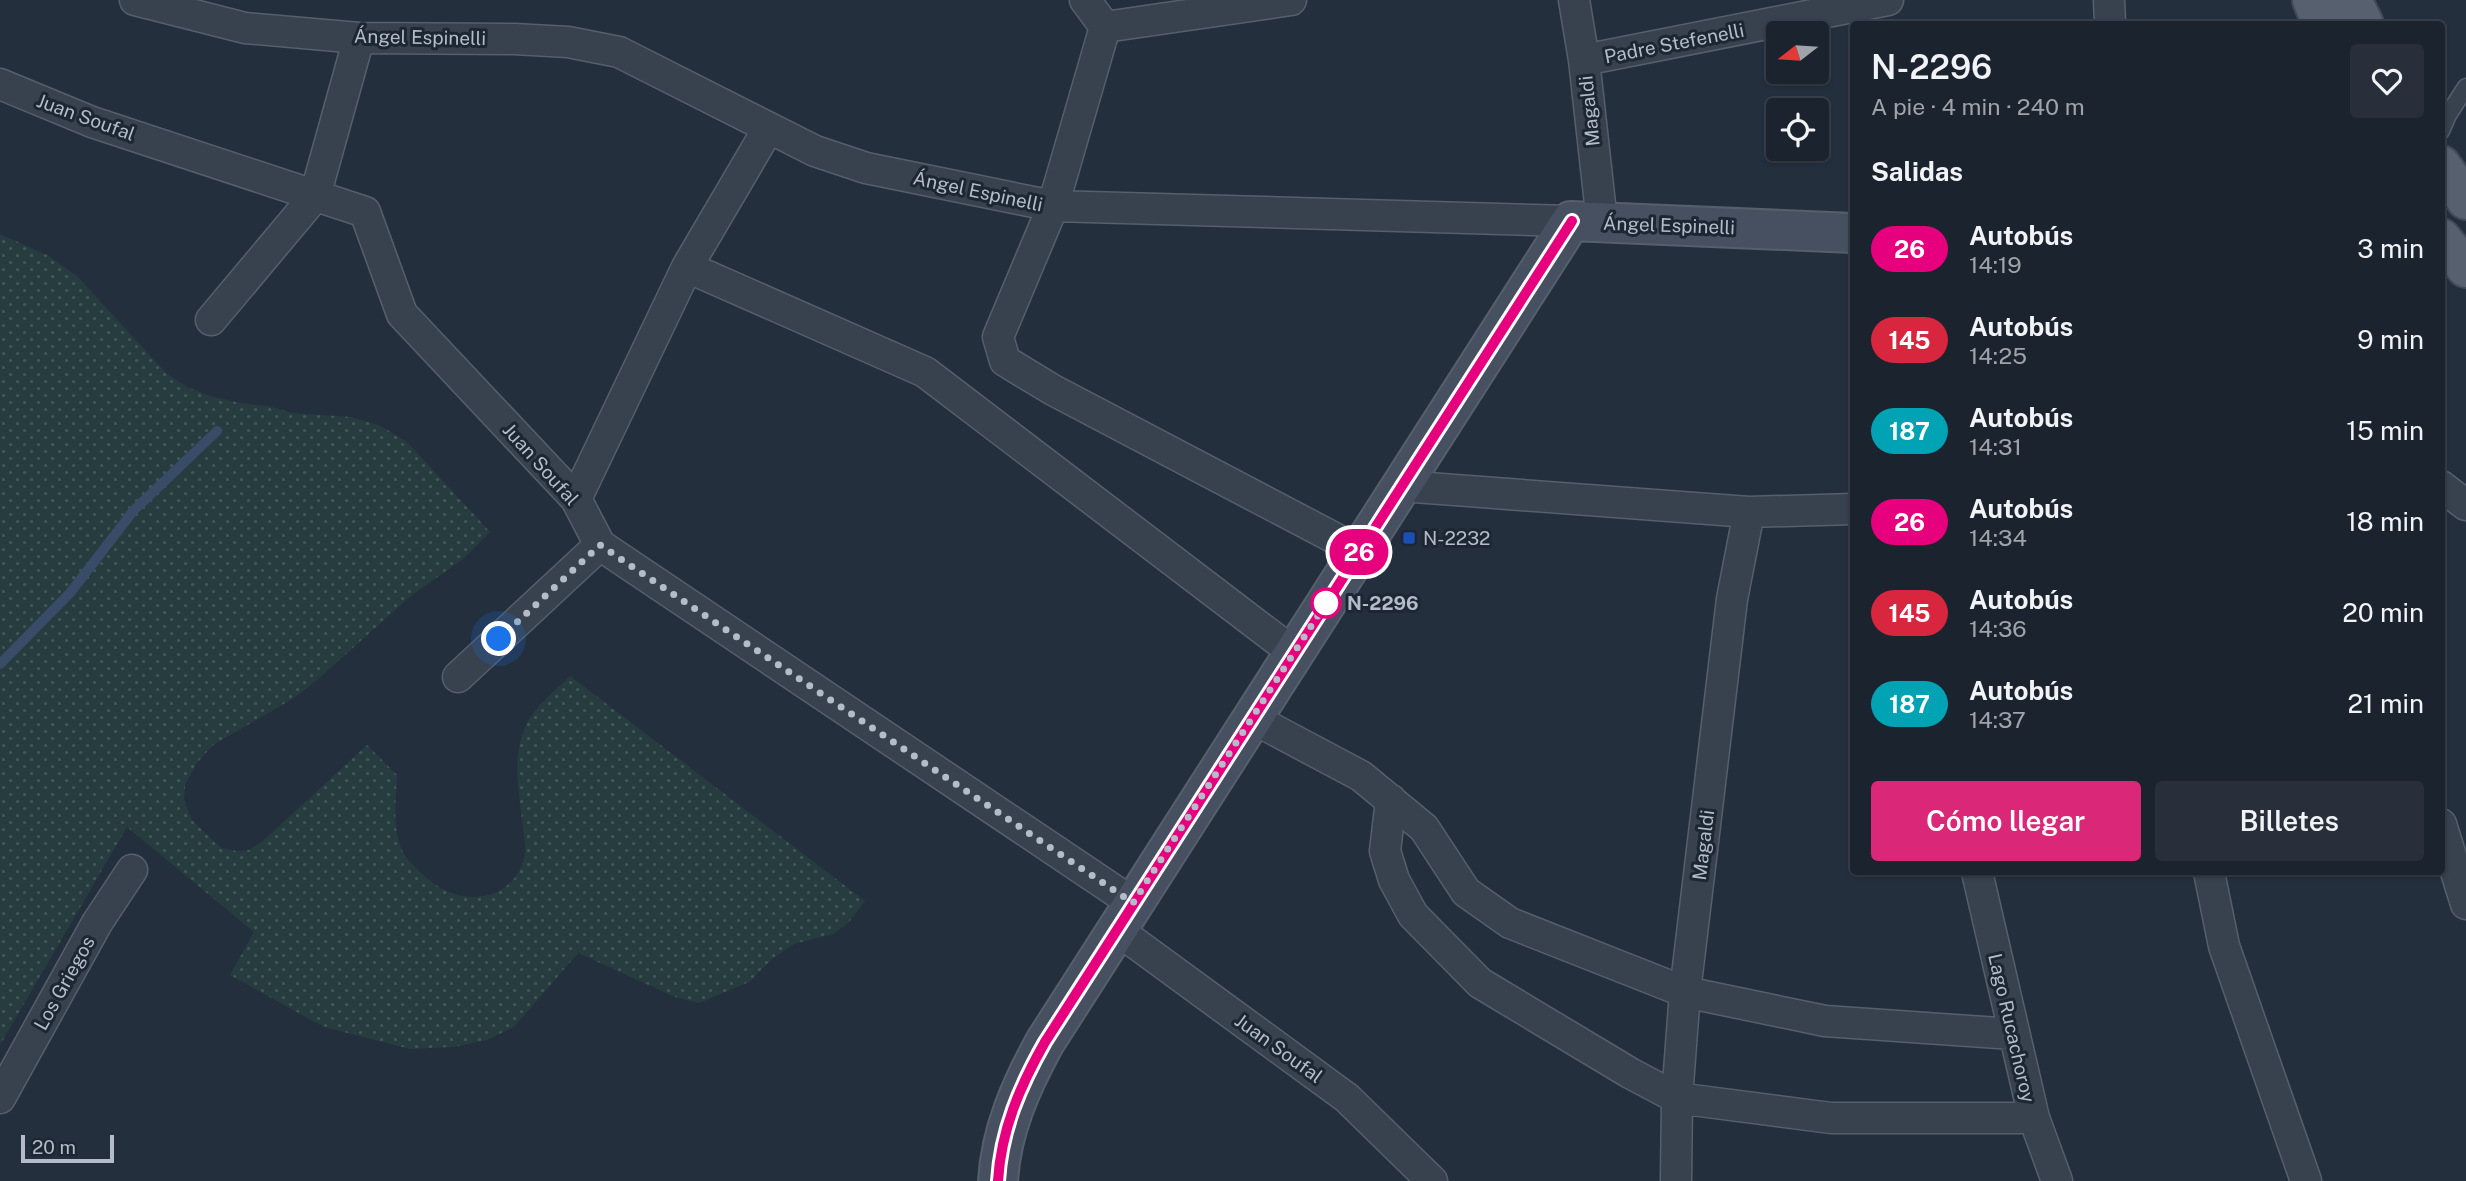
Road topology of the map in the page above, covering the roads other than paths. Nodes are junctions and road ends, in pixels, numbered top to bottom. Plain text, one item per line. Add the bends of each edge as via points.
1 (135, 0) edge
2 (1085, 0) edge
3 (1291, 0) edge
4 (1574, 0) edge
5 (1888, 0) edge
6 (2109, 0) edge
7 (2312, 0) edge
8 (2344, 0) edge
9 (2351, 0) edge
10 (1232, 4) edge
11 (2110, 21) edge
12 (2321, 21) edge
13 (2351, 21) edge
14 (2362, 21) edge
15 (1105, 27) junction
16 (359, 38) junction
17 (1584, 61) junction
18 (0, 84) edge
19 (2466, 87) edge
20 (2445, 122) edge
21 (768, 129) junction
22 (2445, 171) edge
23 (315, 196) junction
24 (2466, 200) edge
25 (2445, 202) edge
26 (1053, 206) junction
27 (1587, 221) junction
28 (2466, 230) edge
29 (1850, 233) edge
30 (2445, 243) edge
31 (687, 267) junction
32 (2466, 268) edge
33 (211, 320) dead end
34 (1401, 486) junction
35 (2445, 489) edge
36 (576, 499) junction
37 (2466, 505) edge
38 (1850, 509) edge
39 (1749, 512) junction
40 (600, 545) junction
41 (1359, 551) junction
42 (1294, 653) junction
43 (458, 677) dead end
44 (1252, 718) junction
45 (1391, 800) junction
46 (2445, 836) edge
47 (132, 870) dead end
48 (1978, 875) edge
49 (2210, 875) edge
50 (2464, 892) edge
51 (1124, 916) junction
52 (1685, 992) junction
53 (2013, 1034) junction
54 (0, 1098) edge
55 (1677, 1098) junction
56 (2034, 1118) junction
57 (998, 1181) edge
58 (1432, 1181) edge
59 (1675, 1181) edge
60 (2057, 1181) edge
61 (2306, 1181) edge

1 - 16 street, Ángel Espinelli via 245,28
2 - 15 street
3 - 10 street
4 - 17 street, Magaldi
5 - 17 street, Padre Stefenelli
6 - 11 street
7 - 12 main road
8 - 13 main road
9 - 14 main road
10 - 15 street
15 - 26 street
16 - 21 street, Ángel Espinelli via 514,38 619,52
16 - 23 street
17 - 27 street, Magaldi
18 - 23 street, Juan Soufal via 92,122
19 - 20 lane
21 - 26 street, Ángel Espinelli via 866,168
21 - 31 street
22 - 24 main road
23 - 33 street
23 - 36 street, Juan Soufal via 365,212 402,314
25 - 28 main road
26 - 27 street, Ángel Espinelli
26 - 41 street via 998,337 1005,360 1053,390
27 - 29 main road, Ángel Espinelli
27 - 34 main road
30 - 32 main road
31 - 36 street
31 - 42 street via 925,372
34 - 39 street
34 - 41 main road
35 - 37 street
36 - 40 street, Juan Soufal
38 - 39 street
39 - 52 street, Magaldi via 1732,599
40 - 43 street
40 - 51 street, Juan Soufal
41 - 42 main road
42 - 44 main road
44 - 45 street via 1362,776
44 - 51 main road
45 - 52 street via 1424,828 1466,892 1510,923
45 - 55 street via 1385,851 1413,915 1480,984
46 - 50 street
47 - 54 street, Los Griegos via 97,923
48 - 53 street, Lago Rucachoroy
49 - 61 street via 2224,946
51 - 57 main road via 1024,1081 1008,1122
51 - 58 street, Juan Soufal via 1347,1098
52 - 53 street via 1825,1021
52 - 55 street, Magaldi
53 - 56 street, Lago Rucachoroy
55 - 56 street via 1831,1118
55 - 59 street, Magaldi
56 - 60 street, Lago Rucachoroy

